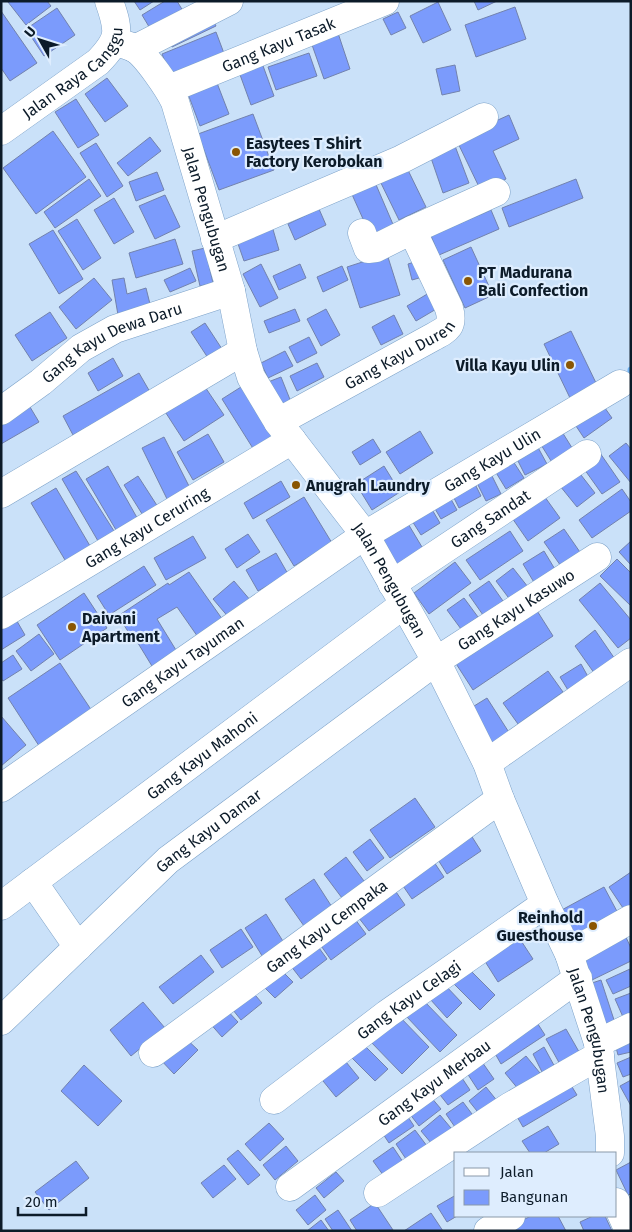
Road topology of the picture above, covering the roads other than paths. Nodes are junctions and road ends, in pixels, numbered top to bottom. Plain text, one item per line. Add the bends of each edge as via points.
1 (109, 1) edge
2 (229, 1) edge
3 (386, 1) edge
4 (125, 45) junction
5 (169, 89) junction
6 (484, 117) dead end
7 (1, 131) edge
8 (496, 192) dead end
9 (412, 230) junction
10 (362, 234) dead end
11 (215, 239) junction
12 (232, 291) junction
13 (243, 351) junction
14 (620, 384) dead end
15 (1, 411) edge
16 (285, 431) junction
17 (587, 454) dead end
18 (1, 494) edge
19 (365, 535) junction
20 (597, 557) dead end
21 (398, 594) junction
22 (1, 615) edge
23 (436, 661) junction
24 (631, 662) edge
25 (487, 763) junction
26 (1, 788) edge
27 (500, 799) junction
28 (33, 882) junction
29 (544, 904) junction
30 (1, 906) edge
31 (631, 919) edge
32 (78, 947) junction
33 (574, 966) junction
34 (1, 1021) edge
35 (631, 1027) edge
36 (599, 1049) junction
37 (154, 1053) dead end
38 (274, 1100) dead end
39 (613, 1144) edge
40 (290, 1187) dead end
41 (378, 1193) dead end
42 (617, 1204) edge
43 (509, 1217) edge
44 (488, 1231) edge
45 (630, 1231) edge

1 - 4 street, Jalan Raya Canggu
2 - 4 street
3 - 5 street, Gang Kayu Tasak
4 - 5 street, Jalan Pengubugan via 162,78
4 - 7 street, Jalan Raya Canggu
5 - 11 street, Jalan Pengubugan
6 - 11 street via 402,159
8 - 9 street
9 - 10 street via 368,249
9 - 16 street, Gang Kayu Duren via 449,308 450,326
11 - 12 street, Jalan Pengubugan
12 - 13 street, Jalan Pengubugan
12 - 15 street, Gang Kayu Dewa Daru via 115,328 81,348
13 - 16 street, Jalan Pengubugan via 251,377
13 - 18 street
14 - 19 street, Gang Kayu Ulin
16 - 19 street, Jalan Pengubugan
16 - 22 street, Gang Kayu Ceruring
17 - 21 street, Gang Sandat
19 - 21 street, Jalan Pengubugan
19 - 26 street, Gang Kayu Tayuman
20 - 23 street, Gang Kayu Kasuwo
21 - 23 street, Jalan Pengubugan
21 - 28 street, Gang Kayu Mahoni
23 - 25 street, Jalan Pengubugan
23 - 32 street, Gang Kayu Damar via 168,860
24 - 25 street
25 - 27 street, Jalan Pengubugan
27 - 29 street, Jalan Pengubugan
27 - 37 street, Gang Kayu Cempaka
28 - 30 street, Gang Kayu Mahoni
28 - 32 street
29 - 33 street, Jalan Pengubugan
29 - 38 street, Gang Kayu Celagi via 387,1014
31 - 33 street, Gang Kayu Merbau
32 - 34 street, Gang Kayu Damar
33 - 36 street, Jalan Pengubugan
33 - 40 street, Gang Kayu Merbau
35 - 36 street
36 - 39 street, Jalan Pengubugan
36 - 41 street
42 - 45 street
43 - 44 street

